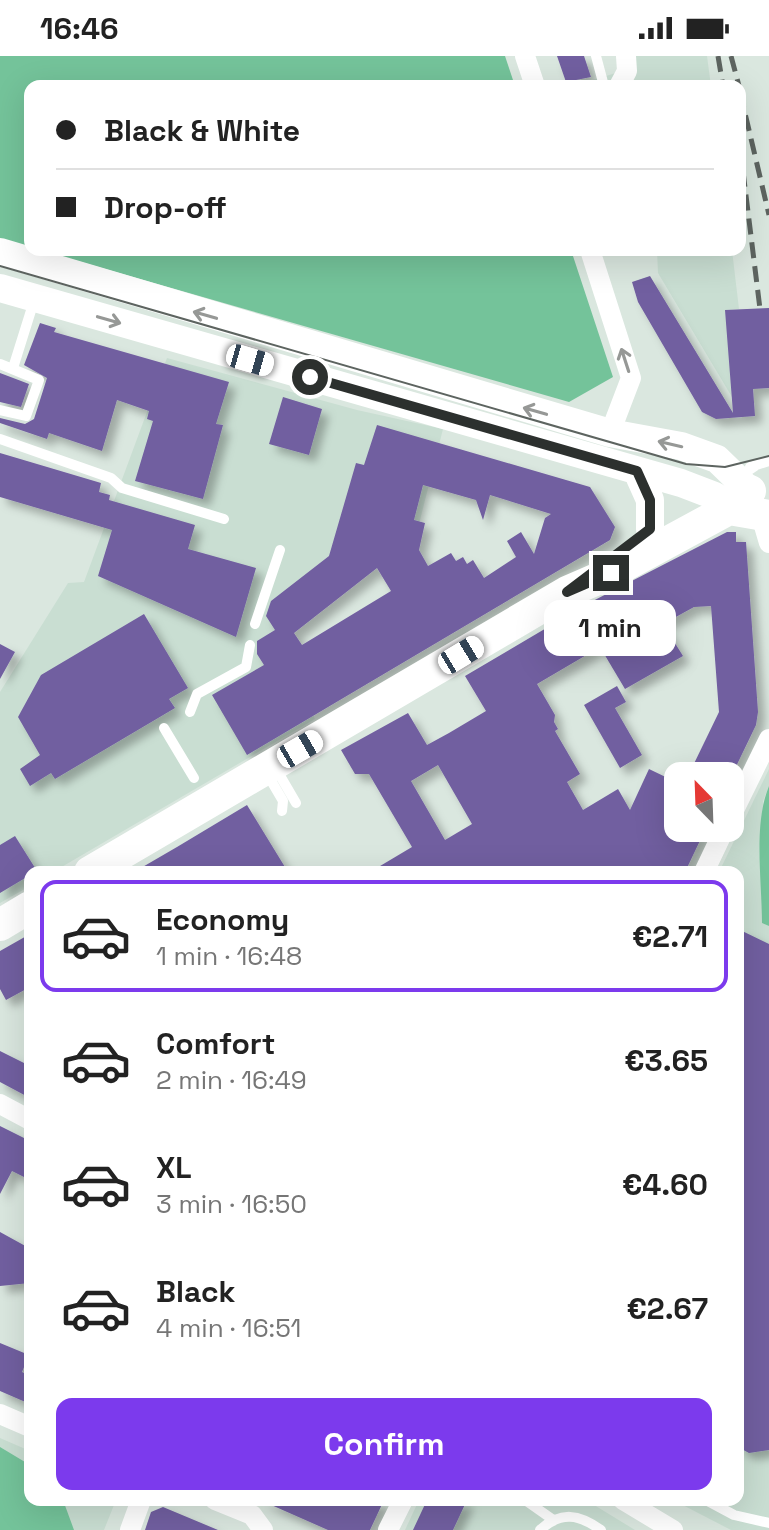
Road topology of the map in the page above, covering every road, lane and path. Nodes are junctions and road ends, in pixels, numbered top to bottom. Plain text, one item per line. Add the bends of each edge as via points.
1 (525, 56) edge
2 (596, 56) edge
3 (533, 80) edge
4 (602, 80) edge
5 (0, 252) edge
6 (592, 256) edge
7 (0, 288) edge
8 (34, 299) junction
9 (0, 364) edge
10 (13, 368) junction
11 (0, 410) edge
12 (610, 433) junction
13 (0, 439) edge
14 (769, 461) edge
15 (637, 471) junction
16 (741, 495) edge
17 (224, 519) dead end
18 (650, 529) junction
19 (280, 550) dead end
20 (567, 592) junction
21 (255, 624) dead end
22 (250, 645) dead end
23 (190, 712) dead end
24 (164, 728) dead end
25 (769, 739) edge
26 (269, 767) junction
27 (194, 778) dead end
28 (744, 790) edge
29 (296, 803) dead end
30 (282, 811) dead end
31 (718, 842) edge
32 (100, 866) edge
33 (707, 866) edge
34 (24, 911) edge
35 (0, 925) edge
36 (0, 1104) edge
37 (24, 1117) edge
38 (0, 1414) edge
39 (24, 1424) edge
40 (139, 1506) edge
41 (230, 1506) edge
42 (400, 1506) edge
43 (534, 1506) edge
44 (633, 1506) edge
45 (717, 1506) edge
46 (552, 1519) junction
47 (769, 1523) edge
48 (130, 1530) edge
49 (263, 1530) edge
50 (388, 1530) edge
51 (540, 1530) edge
52 (601, 1530) edge
53 (673, 1530) edge

1 - 3 street
2 - 4 lane
12 -> 5 street
12 -> 6 street via 631,378
7 - 8 street
8 - 10 lane
8 -> 15 street
9 - 10 lane
10 - 11 lane via 39,380 30,411 22,417
16 -> 12 street via 717,459 681,446
13 - 17 lane via 111,478 122,488
14 - 16 lane
15 - 16 street
15 - 18 street via 650,500
16 - 18 main road via 696,502
16 - 20 main road via 611,573
18 - 20 main road
19 - 21 lane
20 - 26 main road
22 - 23 lane via 246,667 197,694
24 - 27 lane
25 - 28 street
26 - 29 lane
26 - 30 lane
26 - 32 main road
31 - 33 street
34 - 35 main road
36 - 37 street
38 - 39 street
40 - 48 street
41 - 49 street via 252,1515
42 - 50 street
43 - 46 lane
44 - 53 street
45 - 47 lane
46 - 51 lane
46 - 52 lane via 579,1516

